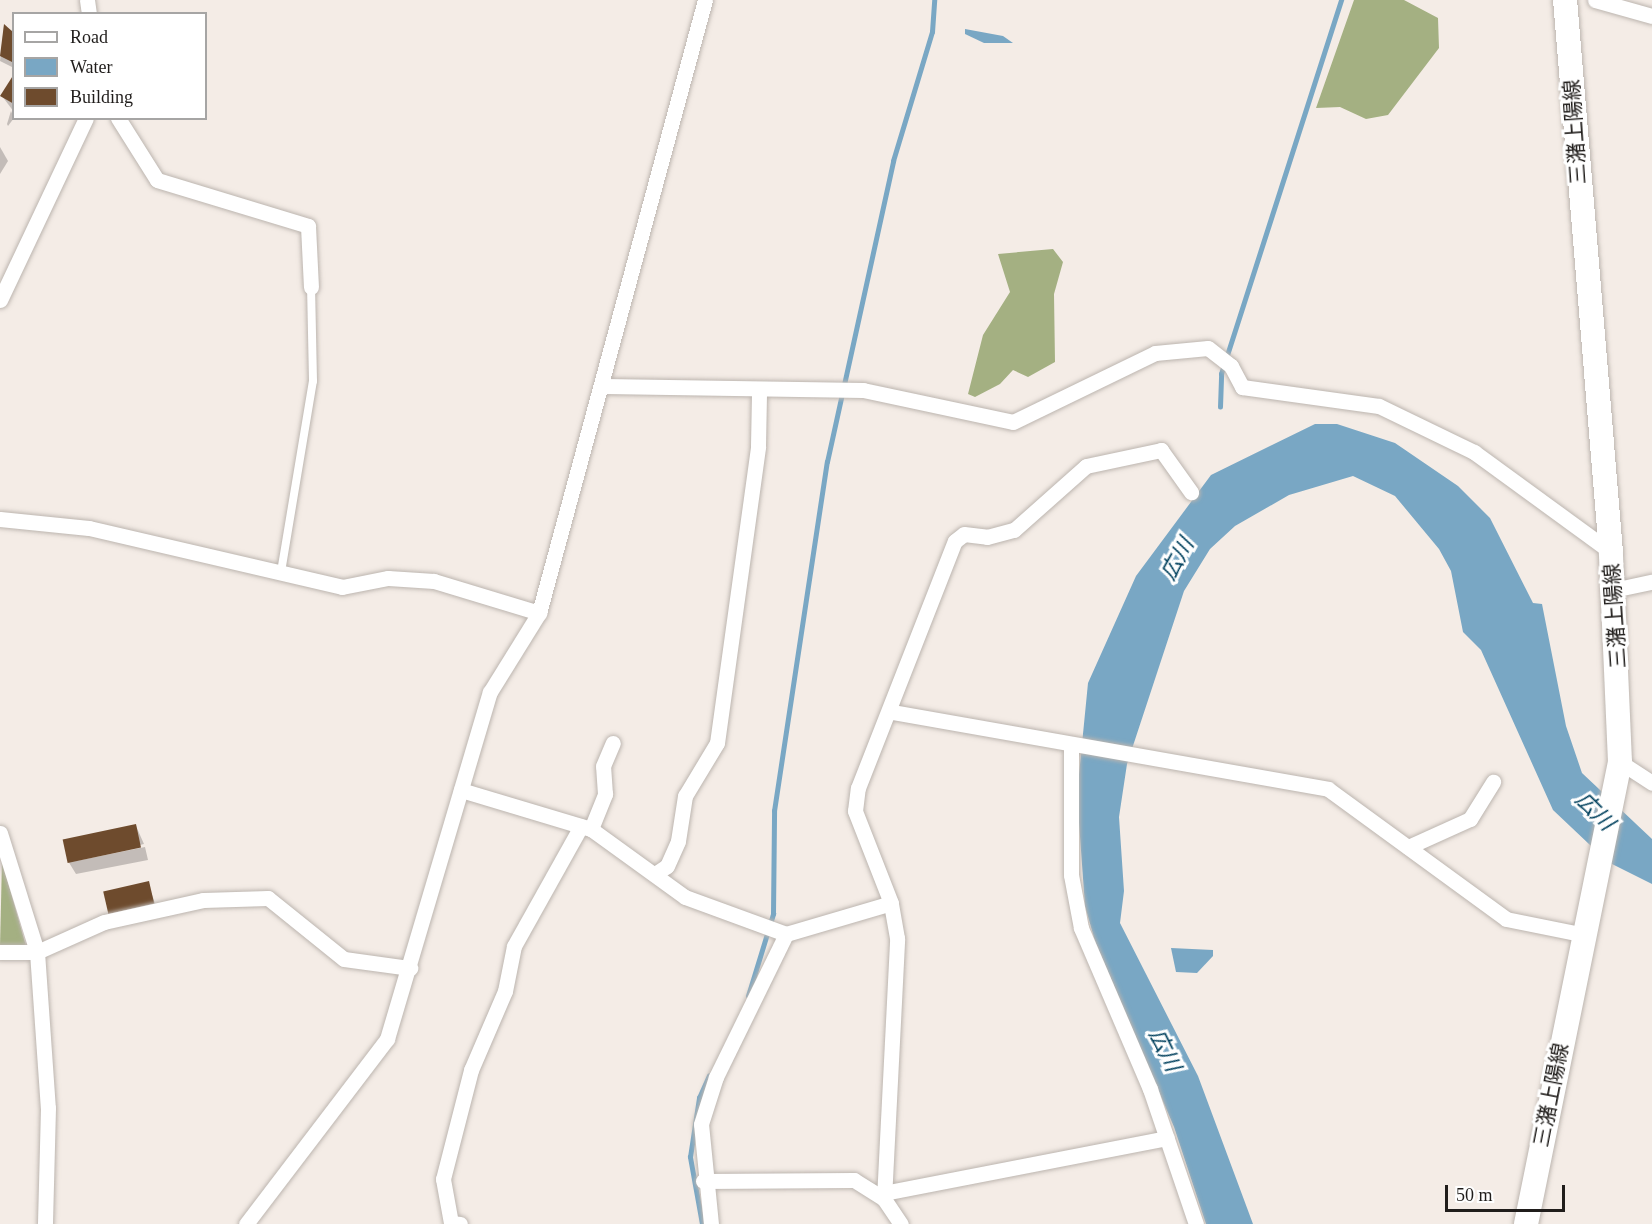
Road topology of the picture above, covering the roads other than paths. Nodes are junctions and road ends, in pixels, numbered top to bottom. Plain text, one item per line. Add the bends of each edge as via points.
1 (705, 0) edge
2 (1565, 0) edge
3 (1595, 0) edge
4 (1652, 16) edge
5 (85, 120) edge
6 (119, 120) edge
7 (5, 279) edge
8 (311, 287) joint
9 (0, 300) edge
10 (604, 386) junction
11 (759, 392) junction
12 (1191, 492) dead end
13 (0, 519) edge
14 (1611, 552) junction
15 (281, 572) junction
16 (1652, 582) edge
17 (1613, 590) junction
18 (539, 613) junction
19 (892, 712) junction
20 (613, 743) dead end
21 (1075, 746) junction
22 (1619, 770) junction
23 (1492, 782) dead end
24 (1652, 783) edge
25 (461, 790) junction
26 (586, 828) junction
27 (0, 833) edge
28 (1408, 847) junction
29 (655, 874) junction
30 (891, 903) junction
31 (786, 934) junction
32 (1585, 935) junction
33 (0, 952) edge
34 (37, 952) junction
35 (410, 968) junction
36 (1167, 1138) junction
37 (703, 1181) junction
38 (884, 1196) junction
39 (45, 1224) edge
40 (246, 1224) edge
41 (460, 1224) edge
42 (711, 1224) edge
43 (901, 1224) edge
44 (1196, 1224) edge
45 (1526, 1224) edge

1 - 10 street
2 - 14 main road, 三潴上陽線
3 - 4 street
5 - 7 street
6 - 8 street via 157,180 308,226
7 - 9 street
8 - 15 lane via 313,381
10 - 11 street
10 - 18 street
11 - 14 street via 863,390 1013,422 1155,353 1208,348 1231,366 1242,387 1378,406 1474,452
11 - 29 street via 758,446 717,743 685,796 678,841 667,867
12 - 19 street via 1161,450 1086,466 1006,534 964,534 955,541 932,596
13 - 15 street via 89,528
14 - 17 main road, 三潴上陽線
15 - 18 street via 342,587 388,578 434,581
16 - 17 street
17 - 22 main road, 三潴上陽線
18 - 25 street via 490,692
19 - 21 street
19 - 30 street via 858,788 855,811
20 - 26 street via 603,766 605,794
21 - 28 street via 1328,789
21 - 36 street via 1070,864 1081,928
22 - 24 street
22 - 32 main road, 三潴上陽線
23 - 28 street via 1470,819
25 - 26 street
25 - 35 street
26 - 29 street
26 - 41 street via 514,946 505,991 471,1070 443,1179 452,1223
27 - 34 street
28 - 32 street via 1506,919
29 - 31 street via 685,897
30 - 31 street
30 - 38 street via 897,938
31 - 37 street via 716,1077 701,1124
32 - 45 main road, 三潴上陽線
33 - 34 street
34 - 35 street via 104,922 203,900 268,898 344,959
34 - 39 street via 48,1108
35 - 40 street via 387,1040
36 - 38 street
36 - 44 street
37 - 38 street via 837,1176
37 - 42 street
38 - 43 street

